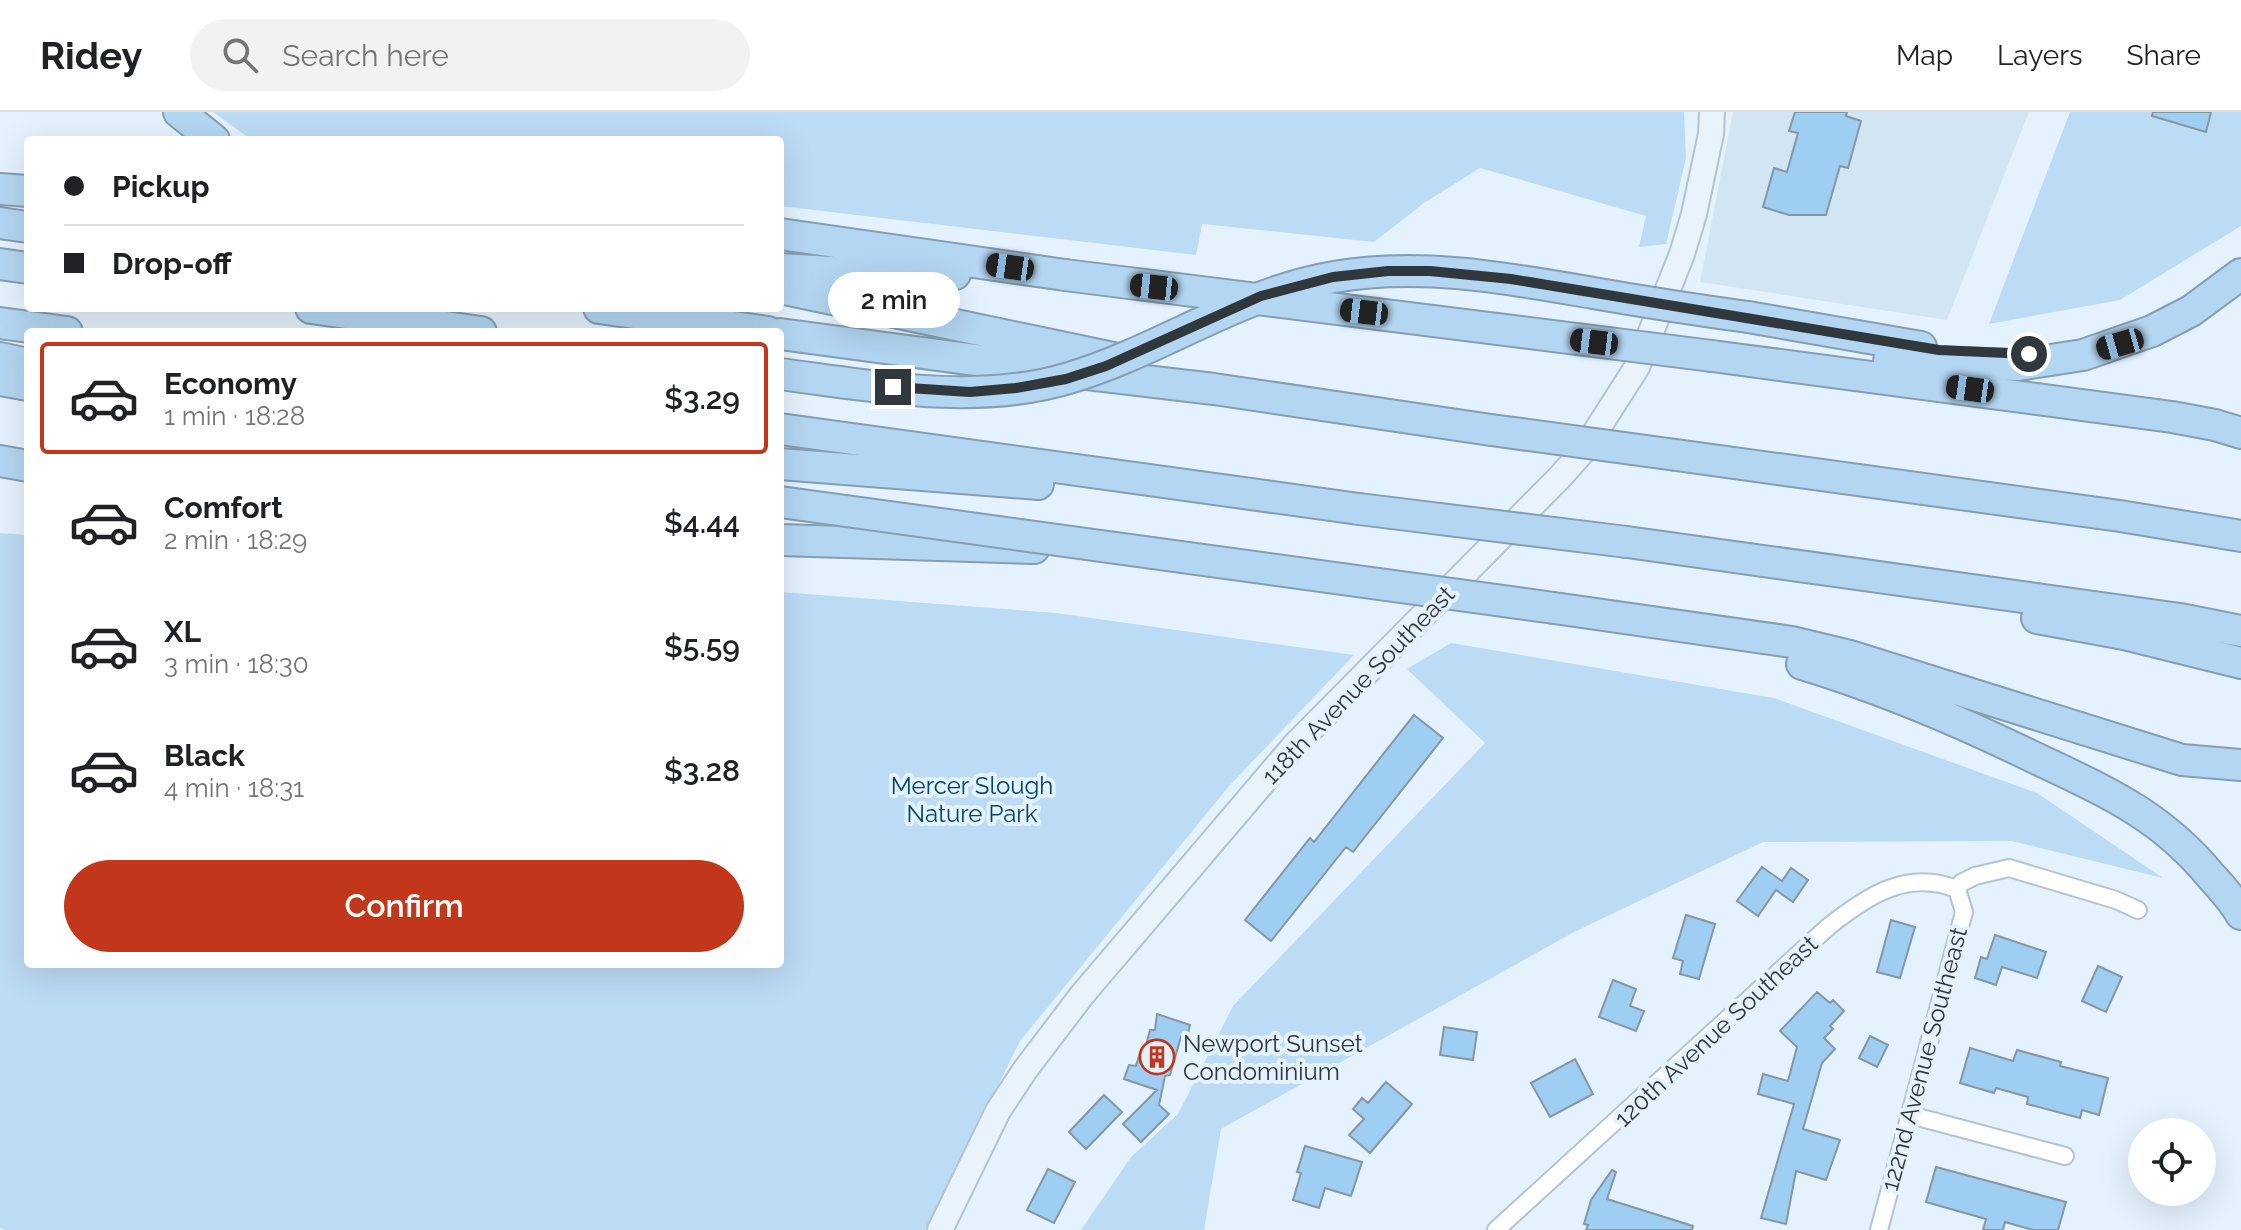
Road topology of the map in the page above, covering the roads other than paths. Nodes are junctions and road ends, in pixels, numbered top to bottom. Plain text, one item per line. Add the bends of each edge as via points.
1 (179, 112) edge
2 (1712, 112) edge
3 (209, 136) edge
4 (0, 189) edge
5 (24, 191) edge
6 (0, 223) edge
7 (24, 226) edge
8 (784, 235) edge
9 (0, 264) edge
10 (24, 267) edge
11 (784, 269) edge
12 (2241, 274) edge
13 (1065, 275) junction
14 (784, 289) edge
15 (339, 312) edge
16 (627, 312) edge
17 (0, 323) edge
18 (37, 328) edge
19 (453, 328) edge
20 (740, 328) edge
21 (784, 335) edge
22 (2083, 355) junction
23 (0, 358) edge
24 (1757, 361) junction
25 (24, 363) edge
26 (784, 374) edge
27 (0, 380) edge
28 (24, 384) edge
29 (1214, 389) junction
30 (784, 430) edge
31 (2241, 433) edge
32 (0, 451) edge
33 (24, 454) edge
34 (0, 461) edge
35 (784, 464) edge
36 (24, 465) edge
37 (784, 503) edge
38 (1359, 509) junction
39 (2241, 536) edge
40 (784, 540) edge
41 (1199, 557) junction
42 (1750, 558) junction
43 (1626, 618) junction
44 (2241, 631) edge
45 (2241, 663) edge
46 (2241, 765) edge
47 (1957, 889) junction
48 (2138, 910) dead end
49 (2241, 914) edge
50 (1910, 1115) junction
51 (2065, 1156) dead end
52 (940, 1230) edge
53 (1496, 1230) edge
54 (1879, 1230) edge

1 - 3 highway
2 - 52 street, 118th Avenue Southeast via 1705,170 1682,254 1637,367 1584,450 1294,746 1082,995 998,1111
4 - 5 highway
6 - 7 highway
8 - 13 highway
9 - 10 highway
11 - 13 highway
12 - 22 highway via 2178,318
13 - 24 highway, bridge
14 - 29 highway, bridge via 1154,367
15 - 19 highway
16 - 20 highway
17 - 18 highway
21 - 29 highway, bridge
22 - 24 highway via 2018,365
22 - 26 highway, bridge via 1939,350 1511,279 1388,271 1333,277 1261,296 1106,366 1041,384 970,392
23 - 25 highway
24 - 31 highway via 2172,417
27 - 28 highway
29 - 39 highway, bridge
30 - 38 highway
32 - 33 highway
34 - 36 highway
35 - 38 highway
37 - 41 highway, bridge
38 - 42 highway, bridge
40 - 41 highway, bridge
41 - 43 highway, bridge
42 - 44 highway
42 - 45 highway
43 - 46 highway via 1792,642 2182,760
43 - 49 highway via 1777,656 1900,696 2111,793 2172,834
47 - 48 street via 1975,876 2009,868
47 - 50 street, 122nd Avenue Southeast via 1964,912
47 - 53 street, 120th Avenue Southeast via 1916,881 1858,903
50 - 51 street
50 - 54 street, 122nd Avenue Southeast

